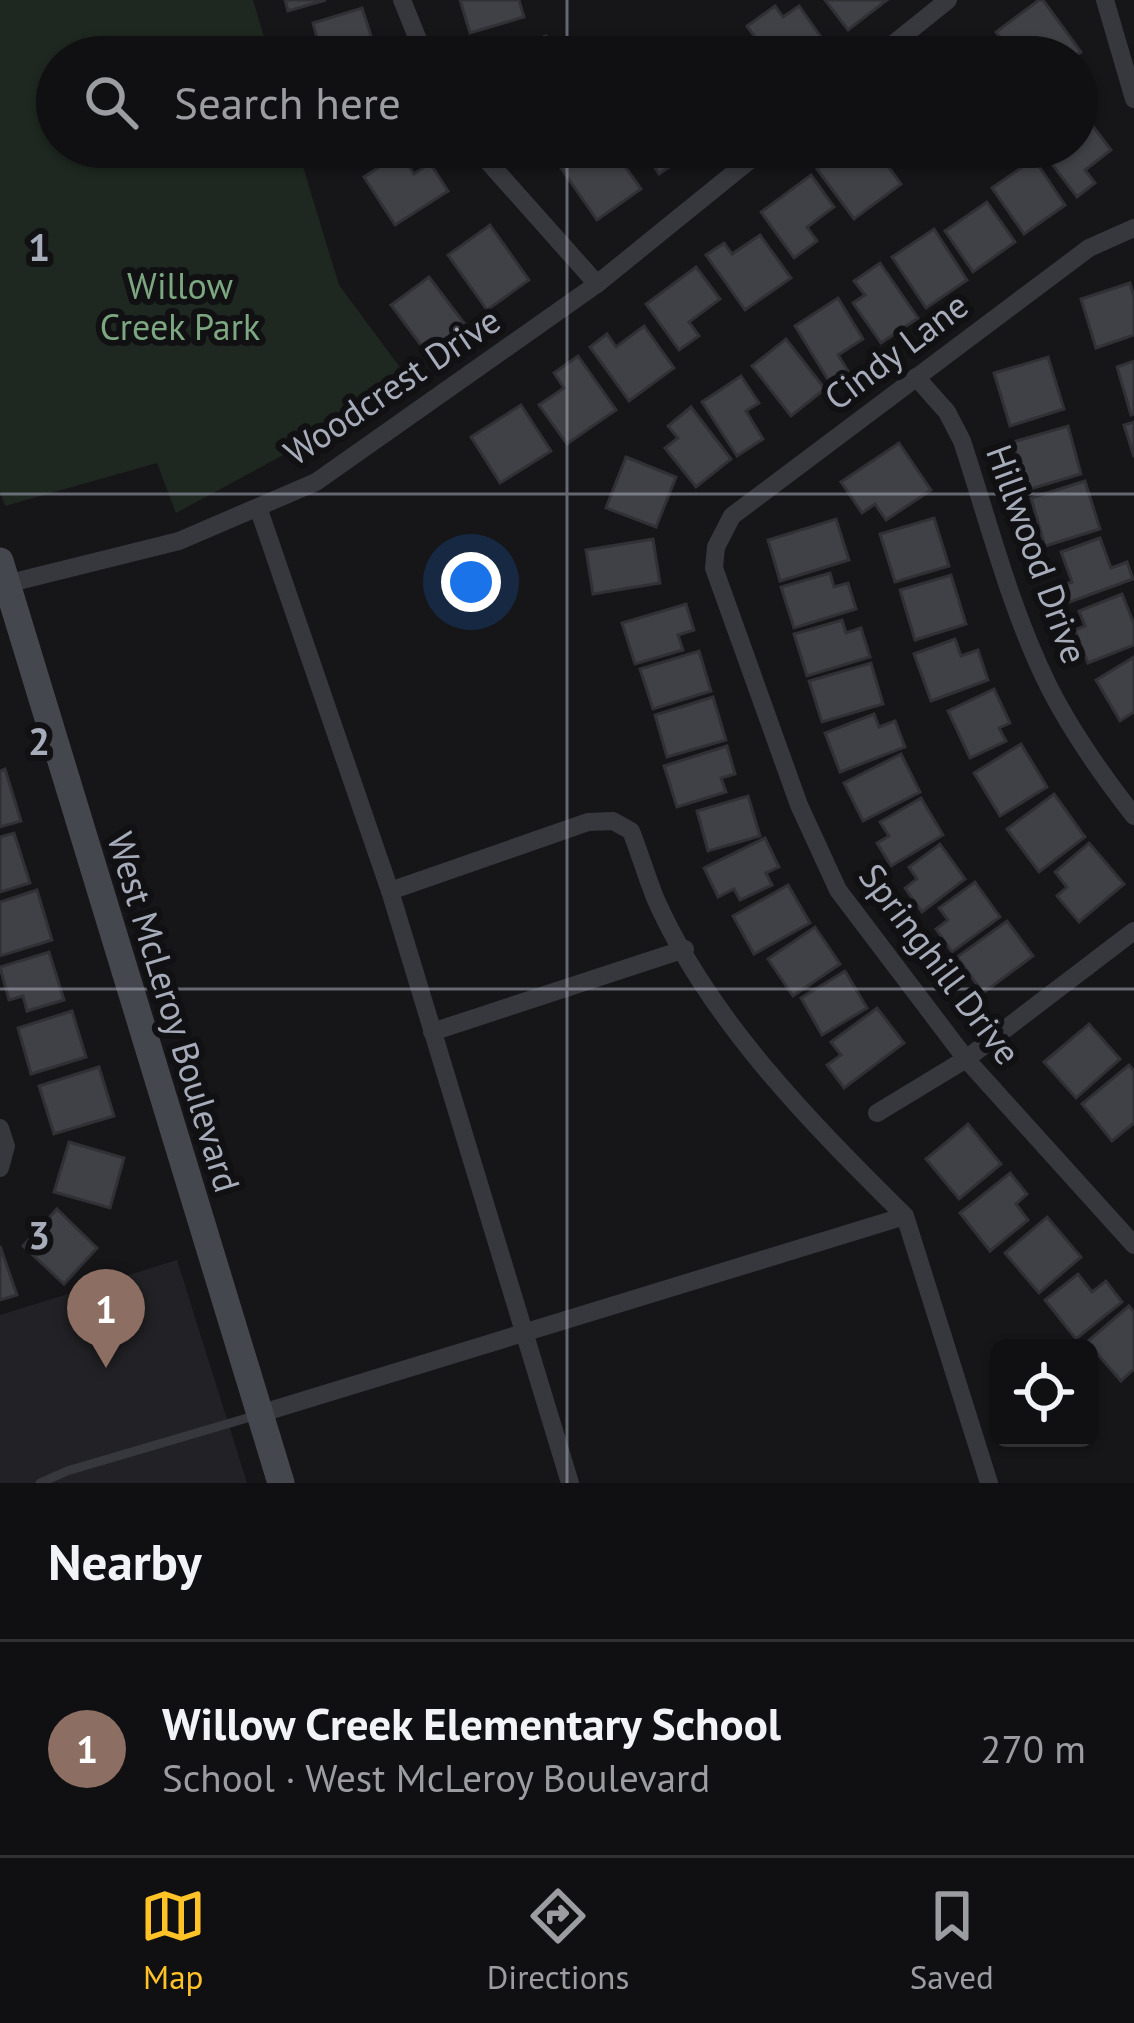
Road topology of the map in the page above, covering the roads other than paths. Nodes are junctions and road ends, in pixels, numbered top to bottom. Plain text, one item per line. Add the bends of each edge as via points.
1 (402, 0) edge
2 (948, 0) edge
3 (1106, 0) edge
4 (417, 36) edge
5 (903, 36) edge
6 (1134, 99) edge
7 (494, 168) edge
8 (740, 168) edge
9 (1134, 228) edge
10 (597, 284) junction
11 (916, 377) junction
12 (259, 510) junction
13 (716, 547) joint
14 (2, 579) edge
15 (1134, 815) edge
16 (390, 891) junction
17 (1134, 931) edge
18 (685, 949) junction
19 (432, 1032) junction
20 (966, 1059) junction
21 (877, 1113) dead end
22 (0, 1128) edge
23 (0, 1168) edge
24 (905, 1216) junction
25 (1134, 1245) edge
26 (524, 1332) junction
27 (259, 1414) junction
28 (67, 1471) junction
29 (40, 1483) edge
30 (72, 1483) edge
31 (281, 1483) edge
32 (570, 1483) edge
33 (988, 1483) edge

1 - 4 street
2 - 5 street
3 - 6 street
7 - 10 street
8 - 10 street, Woodcrest Drive
9 - 11 street, Cindy Lane via 1089,248
10 - 12 street, Woodcrest Drive via 316,482
11 - 13 street, Cindy Lane via 733,516
11 - 15 street, Hillwood Drive via 962,441 1047,682
12 - 14 street, Woodcrest Drive via 179,541
12 - 16 street
13 - 20 street, Springhill Drive via 714,568 752,680 838,890
14 - 27 main road, West McLeroy Boulevard
16 - 18 street via 588,822 613,821 631,831
16 - 19 street
17 - 20 street
18 - 19 street
18 - 24 street via 766,1071
19 - 26 street
20 - 21 street
20 - 25 street, Springhill Drive
22 - 23 street
24 - 26 street
24 - 33 street
26 - 27 street
26 - 32 street
27 - 28 lane
27 - 31 main road, West McLeroy Boulevard
28 - 29 lane
28 - 30 lane

